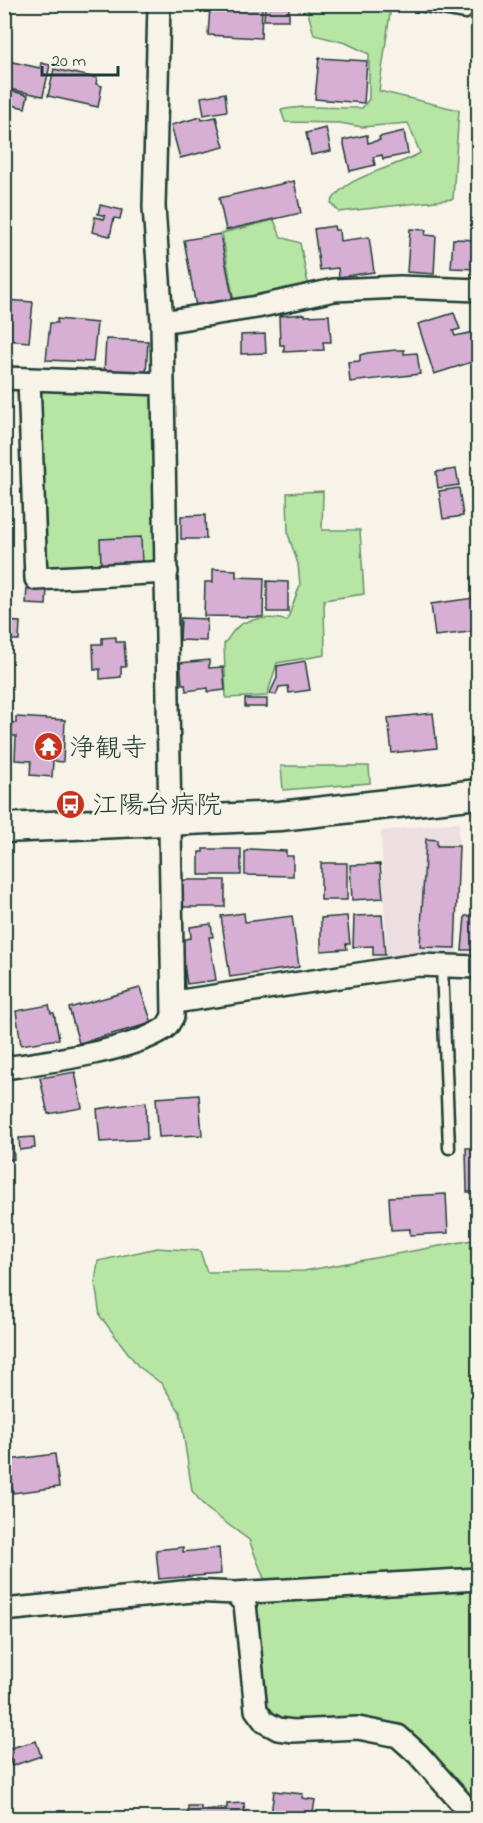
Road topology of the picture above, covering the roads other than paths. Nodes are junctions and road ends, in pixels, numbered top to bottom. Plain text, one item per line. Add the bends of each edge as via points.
1 (159, 4) edge
2 (413, 4) edge
3 (466, 13) dead end
4 (472, 290) edge
5 (478, 308) edge
6 (162, 322) junction
7 (4, 378) edge
8 (29, 379) junction
9 (163, 384) junction
10 (167, 573) junction
11 (478, 794) edge
12 (169, 820) junction
13 (4, 828) edge
14 (442, 966) junction
15 (478, 967) edge
16 (175, 1002) junction
17 (4, 1068) edge
18 (449, 1148) dead end
19 (478, 1579) edge
20 (235, 1593) junction
21 (4, 1610) edge
22 (475, 1818) edge

1 - 6 street via 154,207
2 - 3 lane
4 - 5 street
4 - 6 street via 400,286 334,290 258,308
6 - 9 street
7 - 8 street
8 - 9 street
8 - 10 street via 36,579
9 - 10 street
10 - 12 street
11 - 12 street via 280,816
12 - 13 street
12 - 16 street
14 - 15 street
14 - 16 street via 418,965
14 - 18 lane
16 - 17 street via 174,1016 162,1031 58,1060
19 - 20 street
20 - 21 street via 145,1594
20 - 22 street via 245,1604 256,1710 265,1722 293,1731 358,1728 398,1736

